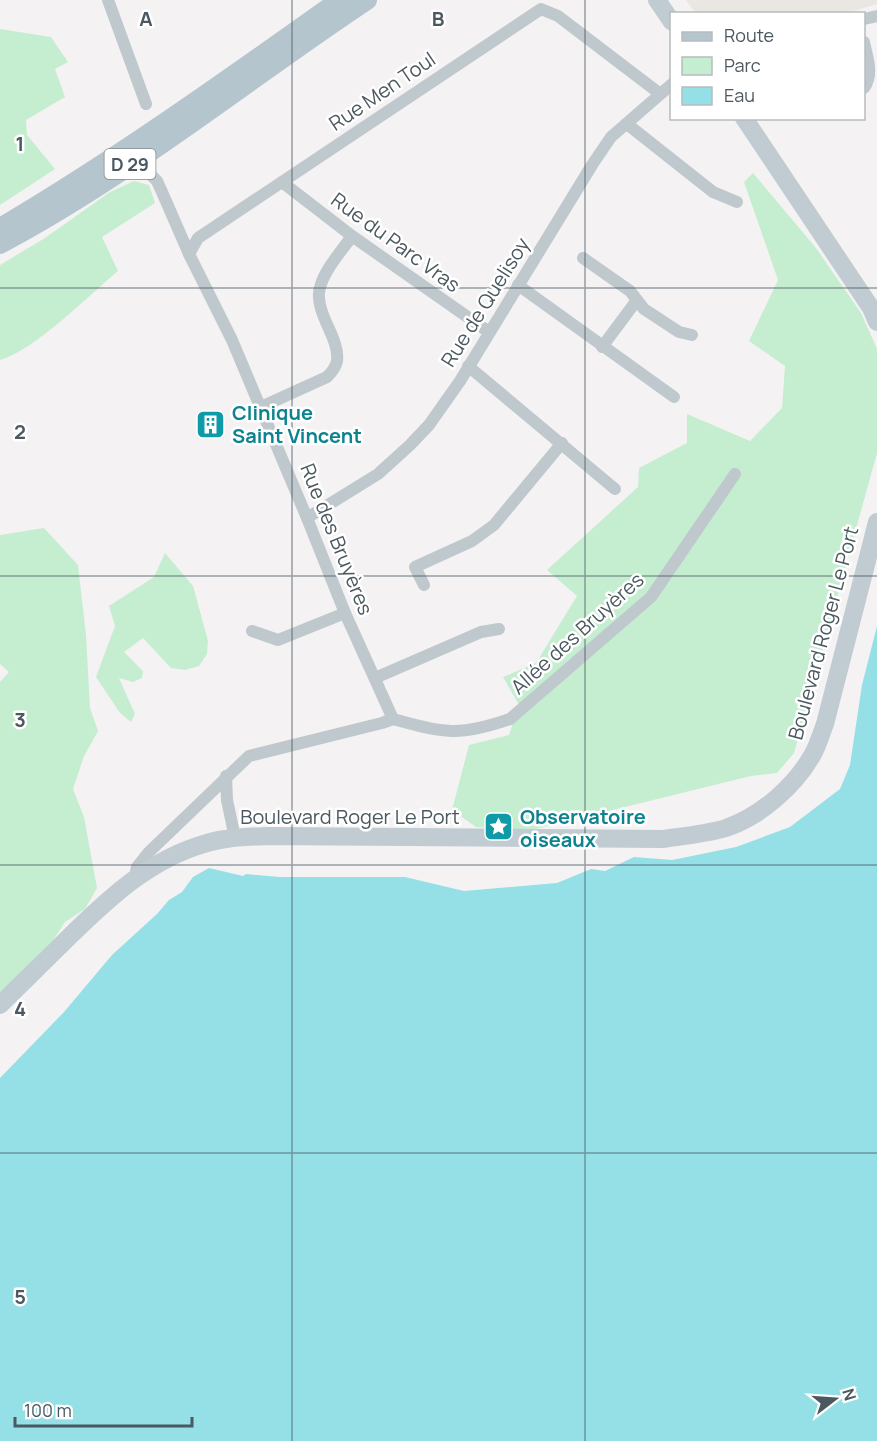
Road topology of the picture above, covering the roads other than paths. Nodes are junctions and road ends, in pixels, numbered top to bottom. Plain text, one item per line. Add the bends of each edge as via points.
1 (108, 0) edge
2 (340, 0) edge
3 (353, 0) edge
4 (367, 0) edge
5 (382, 0) edge
6 (657, 0) edge
7 (670, 19) edge
8 (865, 46) edge
9 (254, 71) junction
10 (670, 85) edge
11 (865, 87) edge
12 (659, 93) junction
13 (146, 104) dead end
14 (745, 120) edge
15 (627, 124) junction
16 (124, 168) junction
17 (282, 182) junction
18 (737, 202) dead end
19 (0, 228) edge
20 (352, 236) junction
21 (0, 244) edge
22 (189, 254) junction
23 (583, 258) dead end
24 (518, 285) junction
25 (637, 300) junction
26 (877, 322) edge
27 (489, 332) junction
28 (692, 335) dead end
29 (602, 346) junction
30 (468, 366) junction
31 (674, 397) dead end
32 (261, 407) junction
33 (562, 443) junction
34 (735, 474) dead end
35 (615, 489) dead end
36 (308, 518) junction
37 (877, 522) edge
38 (424, 585) dead end
39 (345, 613) junction
40 (499, 629) dead end
41 (252, 631) dead end
42 (375, 678) junction
43 (393, 719) junction
44 (226, 776) junction
45 (235, 838) junction
46 (135, 877) junction
47 (0, 1005) edge

1 - 13 street
2 - 9 main road
3 - 9 main road, D 29
4 - 9 main road, D 29
5 - 9 main road
6 - 7 street
8 - 11 street via 870,68
9 - 16 main road, D 29
9 - 19 main road, D 29
10 - 12 street, Rue de Quelisoy
12 - 15 street, Rue de Quelisoy
12 - 17 street, Rue Men Toul via 558,16 541,9
14 - 26 street
15 - 18 street via 713,192
15 - 24 street, Rue de Quelisoy via 611,137 592,165
16 - 21 main road, D 29
16 - 22 street, Rue des Bruyères via 138,166 157,181
17 - 20 street, Rue du Parc Vras
17 - 22 street, Rue Men Toul via 198,238
20 - 27 street, Rue du Parc Vras
20 - 32 street via 319,292 320,308 337,360 334,368 327,377
22 - 32 street, Rue des Bruyères
23 - 25 street
24 - 27 street, Rue de Quelisoy
24 - 29 street
25 - 28 street via 679,332
25 - 29 street
27 - 30 street, Rue de Quelisoy
29 - 31 street
30 - 33 street
30 - 36 street, Rue de Quelisoy via 410,445 378,474
32 - 36 street, Rue des Bruyères
33 - 35 street
33 - 38 street via 494,525 472,541 416,567
34 - 43 street, Allée des Bruyères via 651,597 510,719 462,732 435,730
36 - 39 street, Rue des Bruyères
37 - 45 street, Boulevard Roger Le Port via 814,753 798,777 775,799 728,827 663,839
39 - 41 street via 278,640
39 - 42 street, Rue des Bruyères
40 - 42 street via 481,632
42 - 43 street, Rue des Bruyères
43 - 44 street via 249,756
44 - 45 street
44 - 46 street via 149,852 137,867
45 - 46 street, Boulevard Roger Le Port via 208,842 158,862
46 - 47 street, Boulevard Roger Le Port

